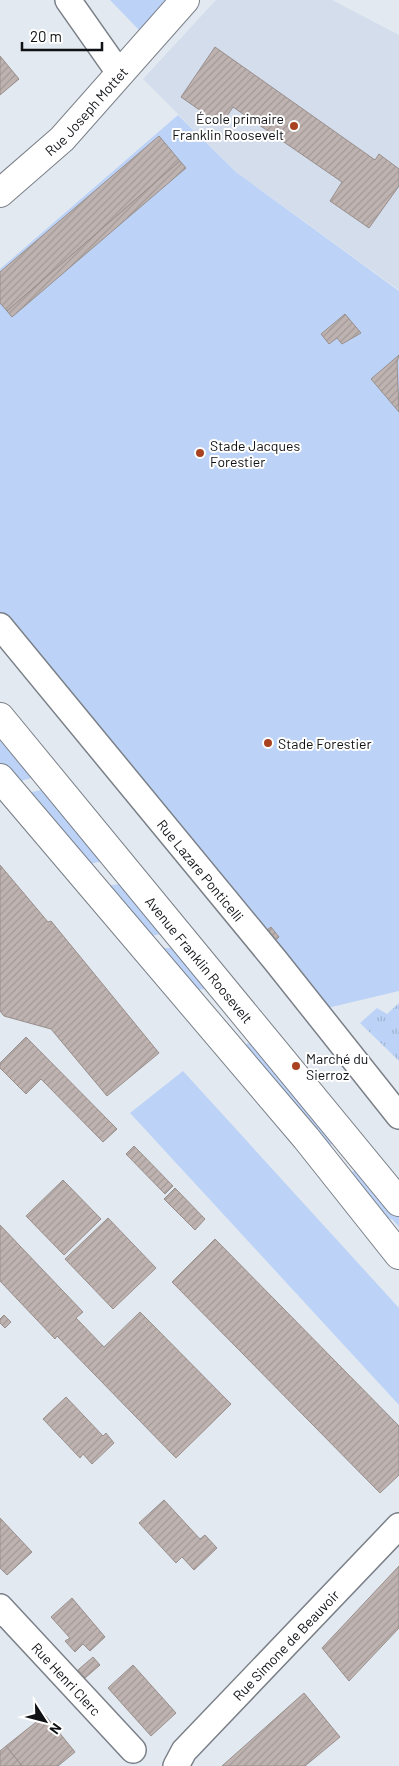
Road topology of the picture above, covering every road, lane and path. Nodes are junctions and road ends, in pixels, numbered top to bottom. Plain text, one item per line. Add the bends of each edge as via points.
1 (68, 0) edge
2 (185, 0) edge
3 (120, 74) junction
4 (0, 193) edge
5 (0, 626) edge
6 (0, 718) edge
7 (0, 778) edge
8 (394, 1099) edge
9 (399, 1202) edge
10 (387, 1232) edge
11 (399, 1255) edge
12 (399, 1526) edge
13 (0, 1608) edge
14 (133, 1750) dead end
15 (176, 1766) edge

1 - 3 street
2 - 3 main road, Rue Joseph Mottet
3 - 4 main road, Rue Joseph Mottet via 62,139
5 - 8 street, Rue Lazare Ponticelli
6 - 9 main road, Avenue Franklin Roosevelt
7 - 10 main road
10 - 11 main road
12 - 15 street, Rue Simone de Beauvoir via 184,1751
13 - 14 street, Rue Henri Clerc

